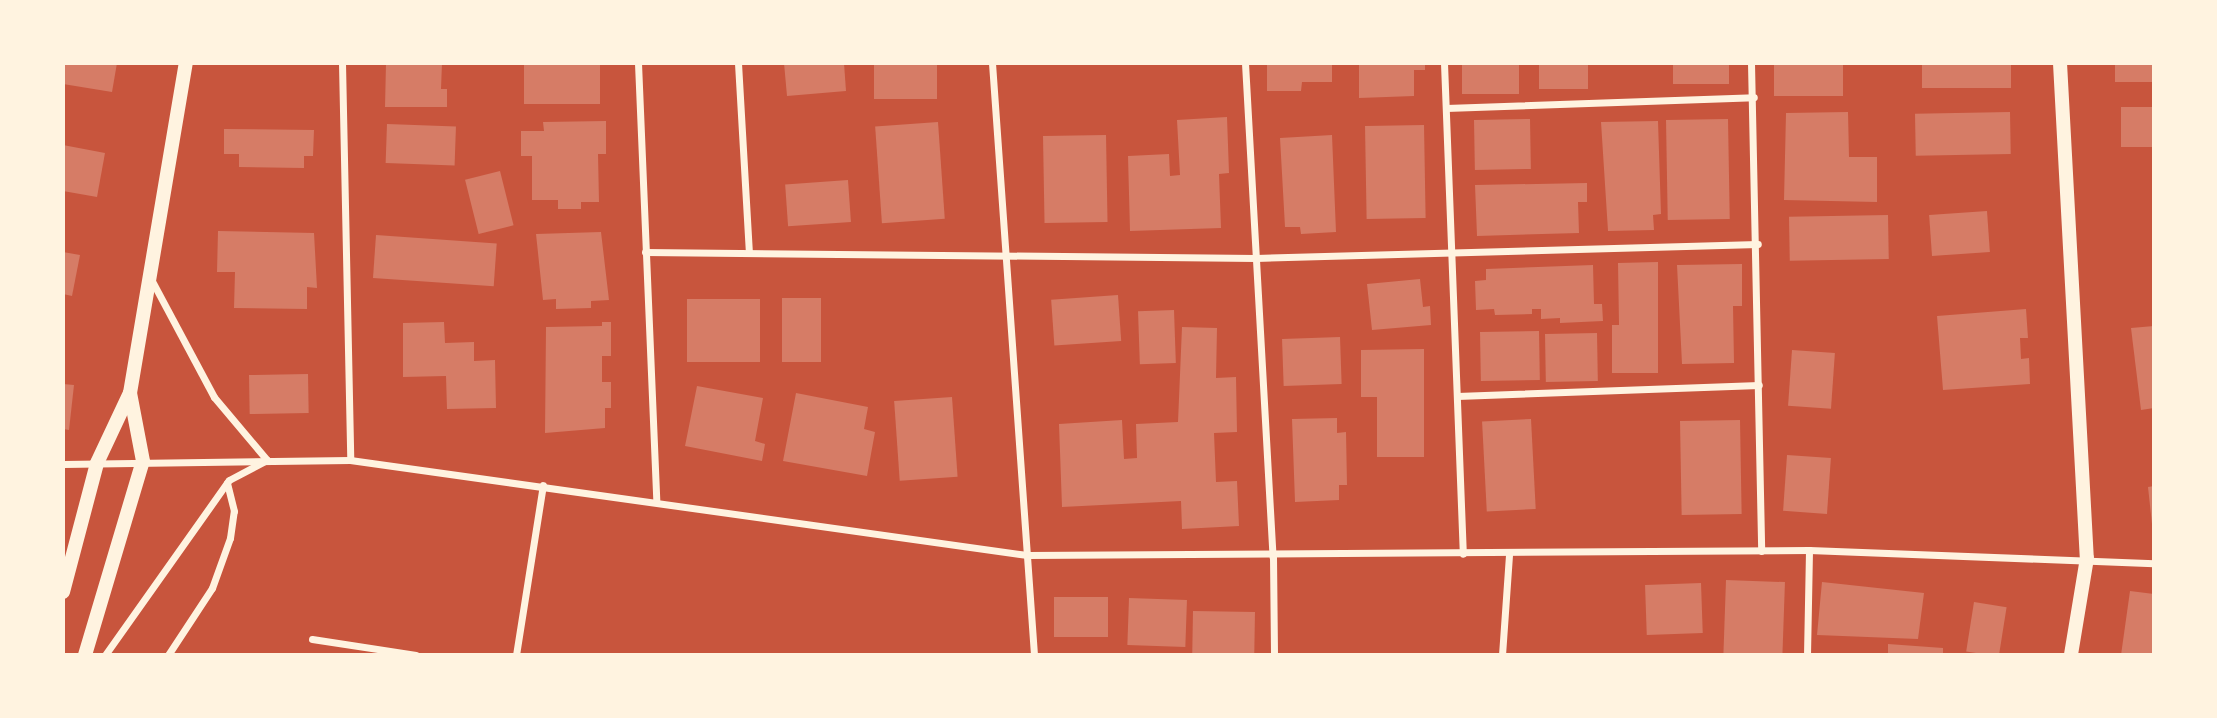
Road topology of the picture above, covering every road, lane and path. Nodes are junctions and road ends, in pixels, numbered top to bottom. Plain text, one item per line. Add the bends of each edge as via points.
1 (186, 63) edge
2 (342, 63) edge
3 (638, 63) edge
4 (738, 63) edge
5 (992, 63) edge
6 (1245, 63) edge
7 (1444, 63) edge
8 (1751, 63) edge
9 (2060, 63) edge
10 (1754, 97) junction
11 (1446, 108) junction
12 (1758, 244) junction
13 (645, 252) junction
14 (749, 253) junction
15 (1452, 253) junction
16 (1003, 255) junction
17 (1256, 258) junction
18 (150, 276) junction
19 (1759, 385) junction
20 (130, 393) junction
21 (1457, 396) junction
22 (267, 460) junction
23 (350, 460) junction
24 (143, 461) junction
25 (97, 463) junction
26 (63, 464) edge
27 (227, 483) junction
28 (543, 485) junction
29 (656, 500) junction
30 (1809, 550) junction
31 (1761, 551) junction
32 (1463, 554) junction
33 (1508, 554) junction
34 (1027, 555) junction
35 (1273, 557) junction
36 (2087, 558) junction
37 (2154, 564) edge
38 (63, 592) edge
39 (312, 639) dead end
40 (85, 655) edge
41 (105, 655) edge
42 (168, 655) edge
43 (416, 655) edge
44 (516, 655) edge
45 (1034, 655) edge
46 (1274, 655) edge
47 (1502, 655) edge
48 (1807, 655) edge
49 (2071, 655) edge

1 - 18 main road
2 - 23 street
3 - 13 street
4 - 14 street
5 - 16 street
6 - 17 street
7 - 11 street
8 - 10 street
9 - 36 main road
10 - 11 street
10 - 12 street
11 - 15 street
12 - 15 street
12 - 19 street
13 - 14 street
13 - 29 street
14 - 16 street
15 - 17 street
15 - 21 street
16 - 17 street
16 - 34 street
17 - 35 street
18 - 20 main road
18 - 22 street via 214,397
19 - 21 street
19 - 31 street
20 - 24 main road
20 - 25 main road
21 - 32 street
22 - 23 street
22 - 24 street
22 - 27 street
23 - 28 street
24 - 25 street
24 - 40 main road
25 - 26 street
25 - 38 main road
27 - 41 street
27 - 42 street via 234,511 230,538 212,588
28 - 29 street
28 - 44 street
29 - 34 street
30 - 31 street
30 - 36 street
30 - 48 street
31 - 33 street
32 - 33 street
32 - 35 street
33 - 47 street
34 - 35 street
34 - 45 street
35 - 46 street
36 - 37 street
36 - 49 main road
39 - 43 street

